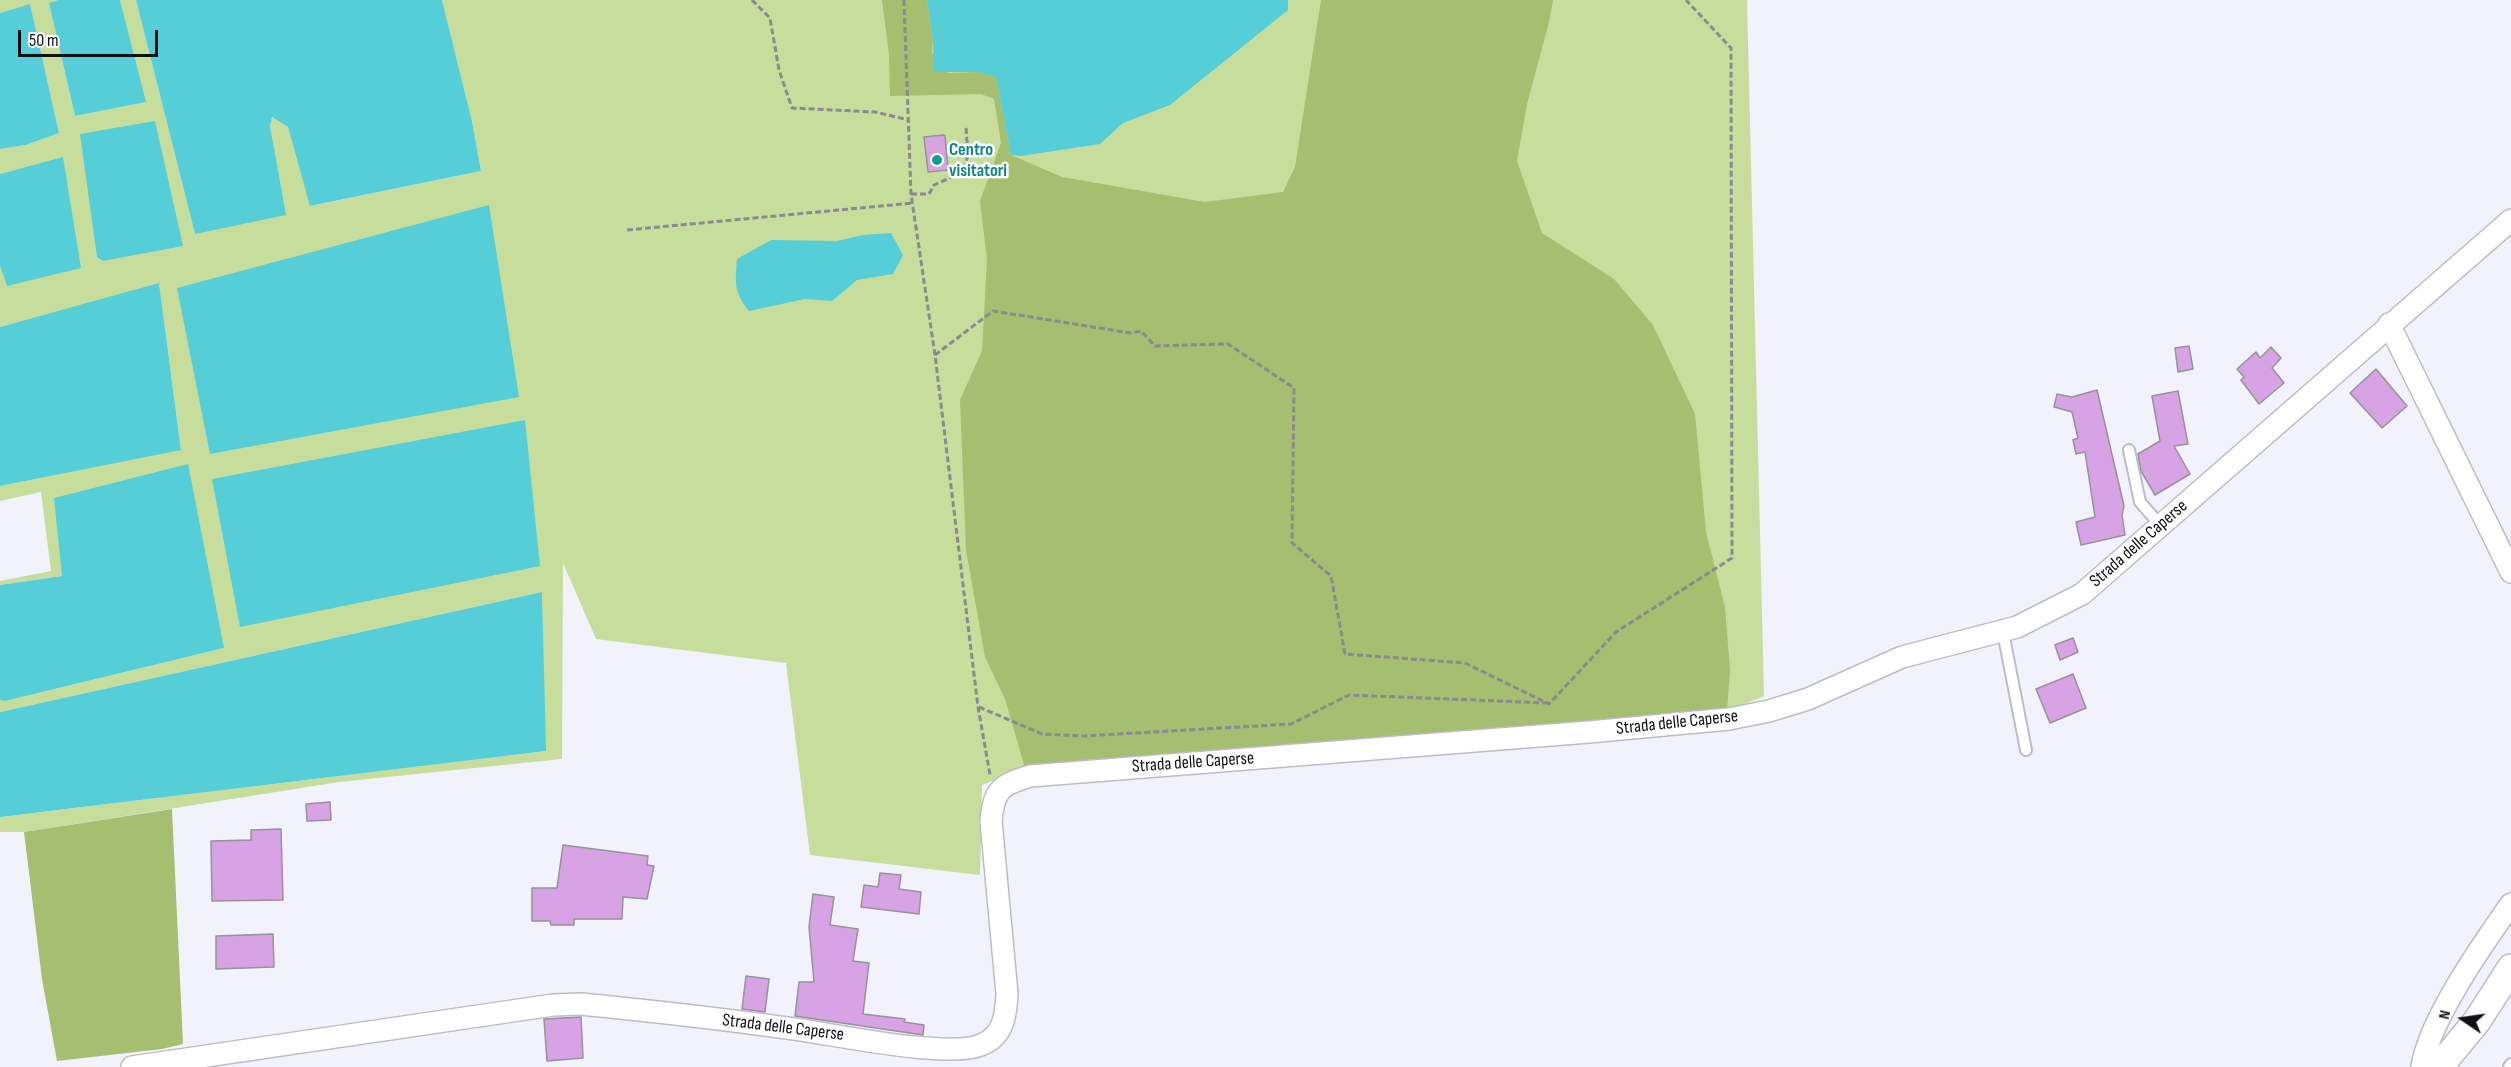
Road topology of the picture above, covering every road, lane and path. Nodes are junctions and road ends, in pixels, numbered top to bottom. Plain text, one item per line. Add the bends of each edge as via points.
1 (752, 0) edge
2 (904, 0) edge
3 (1686, 0) edge
4 (909, 120) junction
5 (966, 127) dead end
6 (911, 194) junction
7 (913, 203) junction
8 (2511, 220) edge
9 (627, 230) dead end
10 (2389, 324) junction
11 (935, 355) junction
12 (2129, 450) dead end
13 (2161, 526) junction
14 (2511, 572) edge
15 (2003, 632) junction
16 (1549, 704) junction
17 (978, 707) junction
18 (2026, 750) dead end
19 (996, 794) junction
20 (2511, 904) edge
21 (2511, 968) edge
22 (132, 1067) edge
23 (2422, 1067) edge
24 (2439, 1067) edge

1 - 4 path via 770,18 779,70 792,108 875,112
2 - 4 path
3 - 16 path via 1731,48 1732,558 1616,632
4 - 6 path
5 - 6 path via 968,155 963,172 934,185 929,194
6 - 7 path
7 - 9 path
7 - 11 path
8 - 10 street, Strada delle Caperse
10 - 13 street, Strada delle Caperse
10 - 14 street
11 - 16 path via 993,310 1131,333 1141,331 1155,346 1228,344 1294,388 1292,543 1331,576 1345,654 1465,663
11 - 17 path
12 - 13 lane via 2140,501
13 - 15 street, Strada delle Caperse via 2082,594
15 - 18 lane
15 - 19 street, Strada delle Caperse via 1902,657 1808,699 1729,719 1030,776 1007,783
16 - 17 path via 1349,695 1291,724 1084,736 1042,734
17 - 19 path
19 - 22 street, Strada delle Caperse via 991,821 1005,1016 998,1032 986,1044 971,1049 921,1047 581,1004
20 - 23 street via 2442,1012
21 - 24 street via 2477,1021

